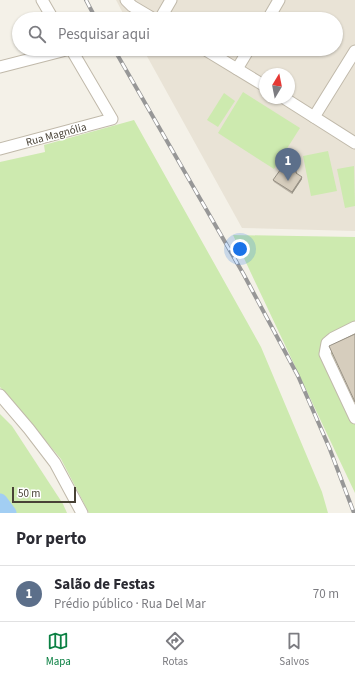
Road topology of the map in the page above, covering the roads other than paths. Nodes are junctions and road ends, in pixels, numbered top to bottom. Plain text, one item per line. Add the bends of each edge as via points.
1 (42, 0) edge
2 (126, 0) edge
3 (171, 0) edge
4 (279, 0) edge
5 (49, 12) edge
6 (142, 12) edge
7 (164, 12) edge
8 (272, 12) edge
9 (355, 51) edge
10 (43, 56) edge
11 (74, 56) edge
12 (216, 56) edge
13 (245, 56) edge
14 (0, 67) edge
15 (237, 69) junction
16 (259, 82) edge
17 (293, 104) edge
18 (314, 117) junction
19 (355, 143) edge
20 (0, 149) edge
21 (355, 327) edge
22 (0, 395) edge
23 (355, 418) edge
24 (82, 513) edge

1 - 5 street
2 - 6 street
3 - 7 street
4 - 8 street
9 - 18 street
10 - 14 street
11 - 20 street, Rua Magnólia via 112,119
12 - 15 street
13 - 15 street
15 - 16 street
17 - 18 street
18 - 19 street
21 - 23 street via 327,343 325,354
22 - 24 street via 55,463

